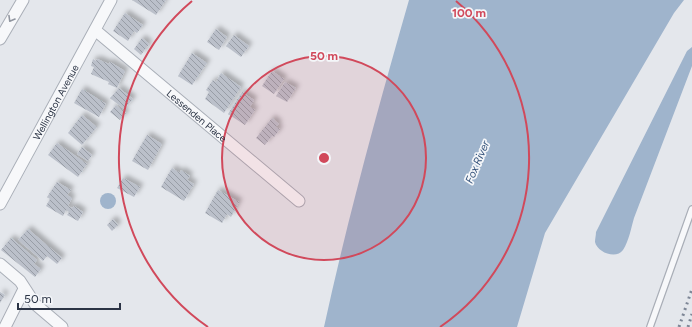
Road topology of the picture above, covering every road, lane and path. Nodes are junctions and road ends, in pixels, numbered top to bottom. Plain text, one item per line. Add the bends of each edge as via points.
1 (23, 0) edge
2 (112, 0) edge
3 (95, 30) junction
4 (0, 39) edge
5 (299, 201) dead end
6 (0, 204) edge
7 (692, 209) edge
8 (0, 264) edge
9 (24, 289) junction
10 (5, 327) edge
11 (62, 327) edge
12 (650, 327) edge

1 -> 4 street
2 - 3 street, Wellington Avenue
3 - 5 street, Lessenden Place
3 - 6 street, Wellington Avenue
7 - 12 lane
8 - 9 street
9 - 10 street
9 - 11 street via 35,304

